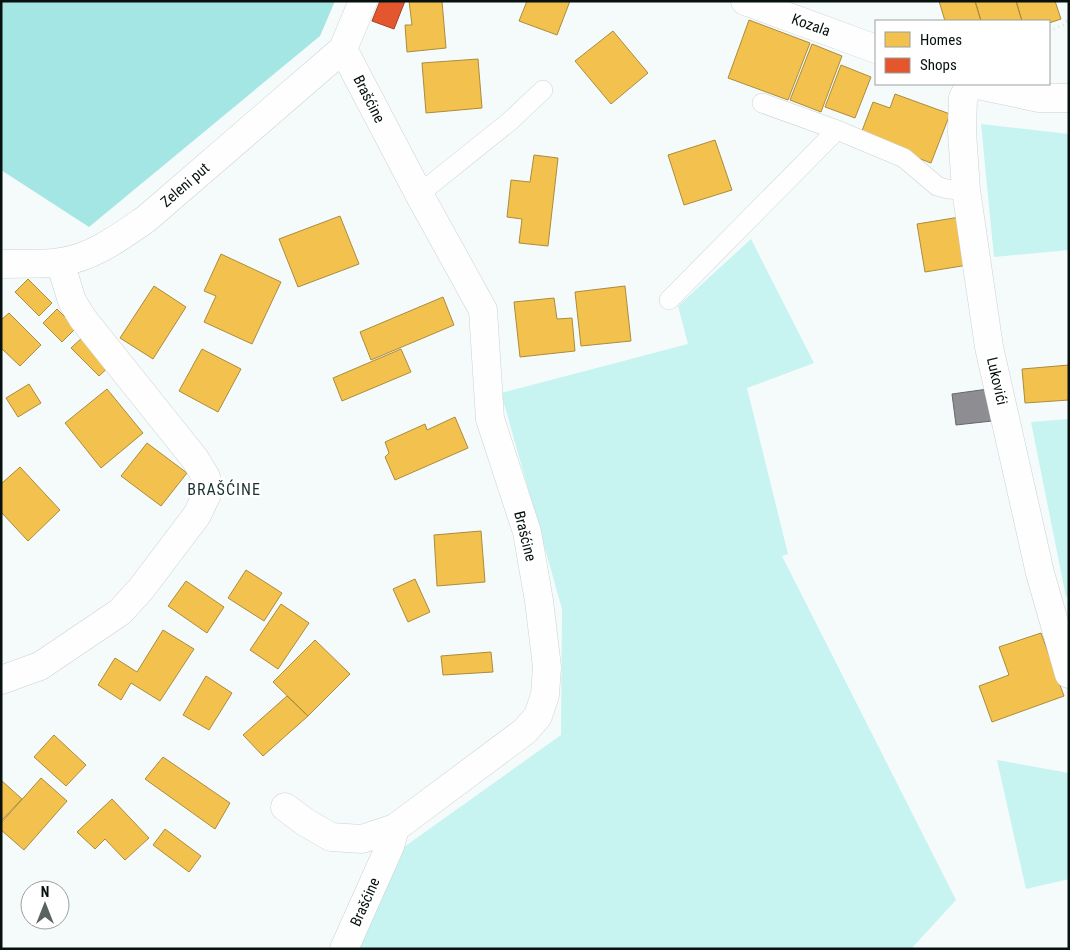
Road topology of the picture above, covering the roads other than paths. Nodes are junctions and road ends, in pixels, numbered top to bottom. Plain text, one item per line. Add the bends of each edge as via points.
1 (363, 1) edge
2 (745, 1) edge
3 (875, 49) edge
4 (344, 50) junction
5 (970, 85) edge
6 (976, 85) edge
7 (543, 90) dead end
8 (1069, 98) edge
9 (762, 103) dead end
10 (837, 130) junction
11 (966, 190) junction
12 (419, 194) junction
13 (60, 262) junction
14 (1, 264) edge
15 (669, 300) dead end
16 (1069, 674) edge
17 (1, 680) edge
18 (285, 807) dead end
19 (395, 828) junction
20 (344, 949) edge

1 - 4 street
2 - 3 street, Kozala
4 - 12 street, Brašćine
4 - 13 street, Zeleni put via 146,219 110,244
5 - 11 street, Lukovići via 963,98
6 - 8 street via 1039,98
7 - 12 lane via 509,122
9 - 10 lane
10 - 11 lane via 904,158 937,186
10 - 15 lane
11 - 16 street, Lukovići via 989,347 1040,572
12 - 19 street, Brašćine via 483,310 490,419 527,532 547,667 538,716 525,731
13 - 14 street, Zeleni put
13 - 17 street via 72,301 83,319 196,459 206,477 207,494 197,515 120,612 40,666
18 - 19 street, Brašćine via 331,837 362,839
19 - 20 street, Brašćine

